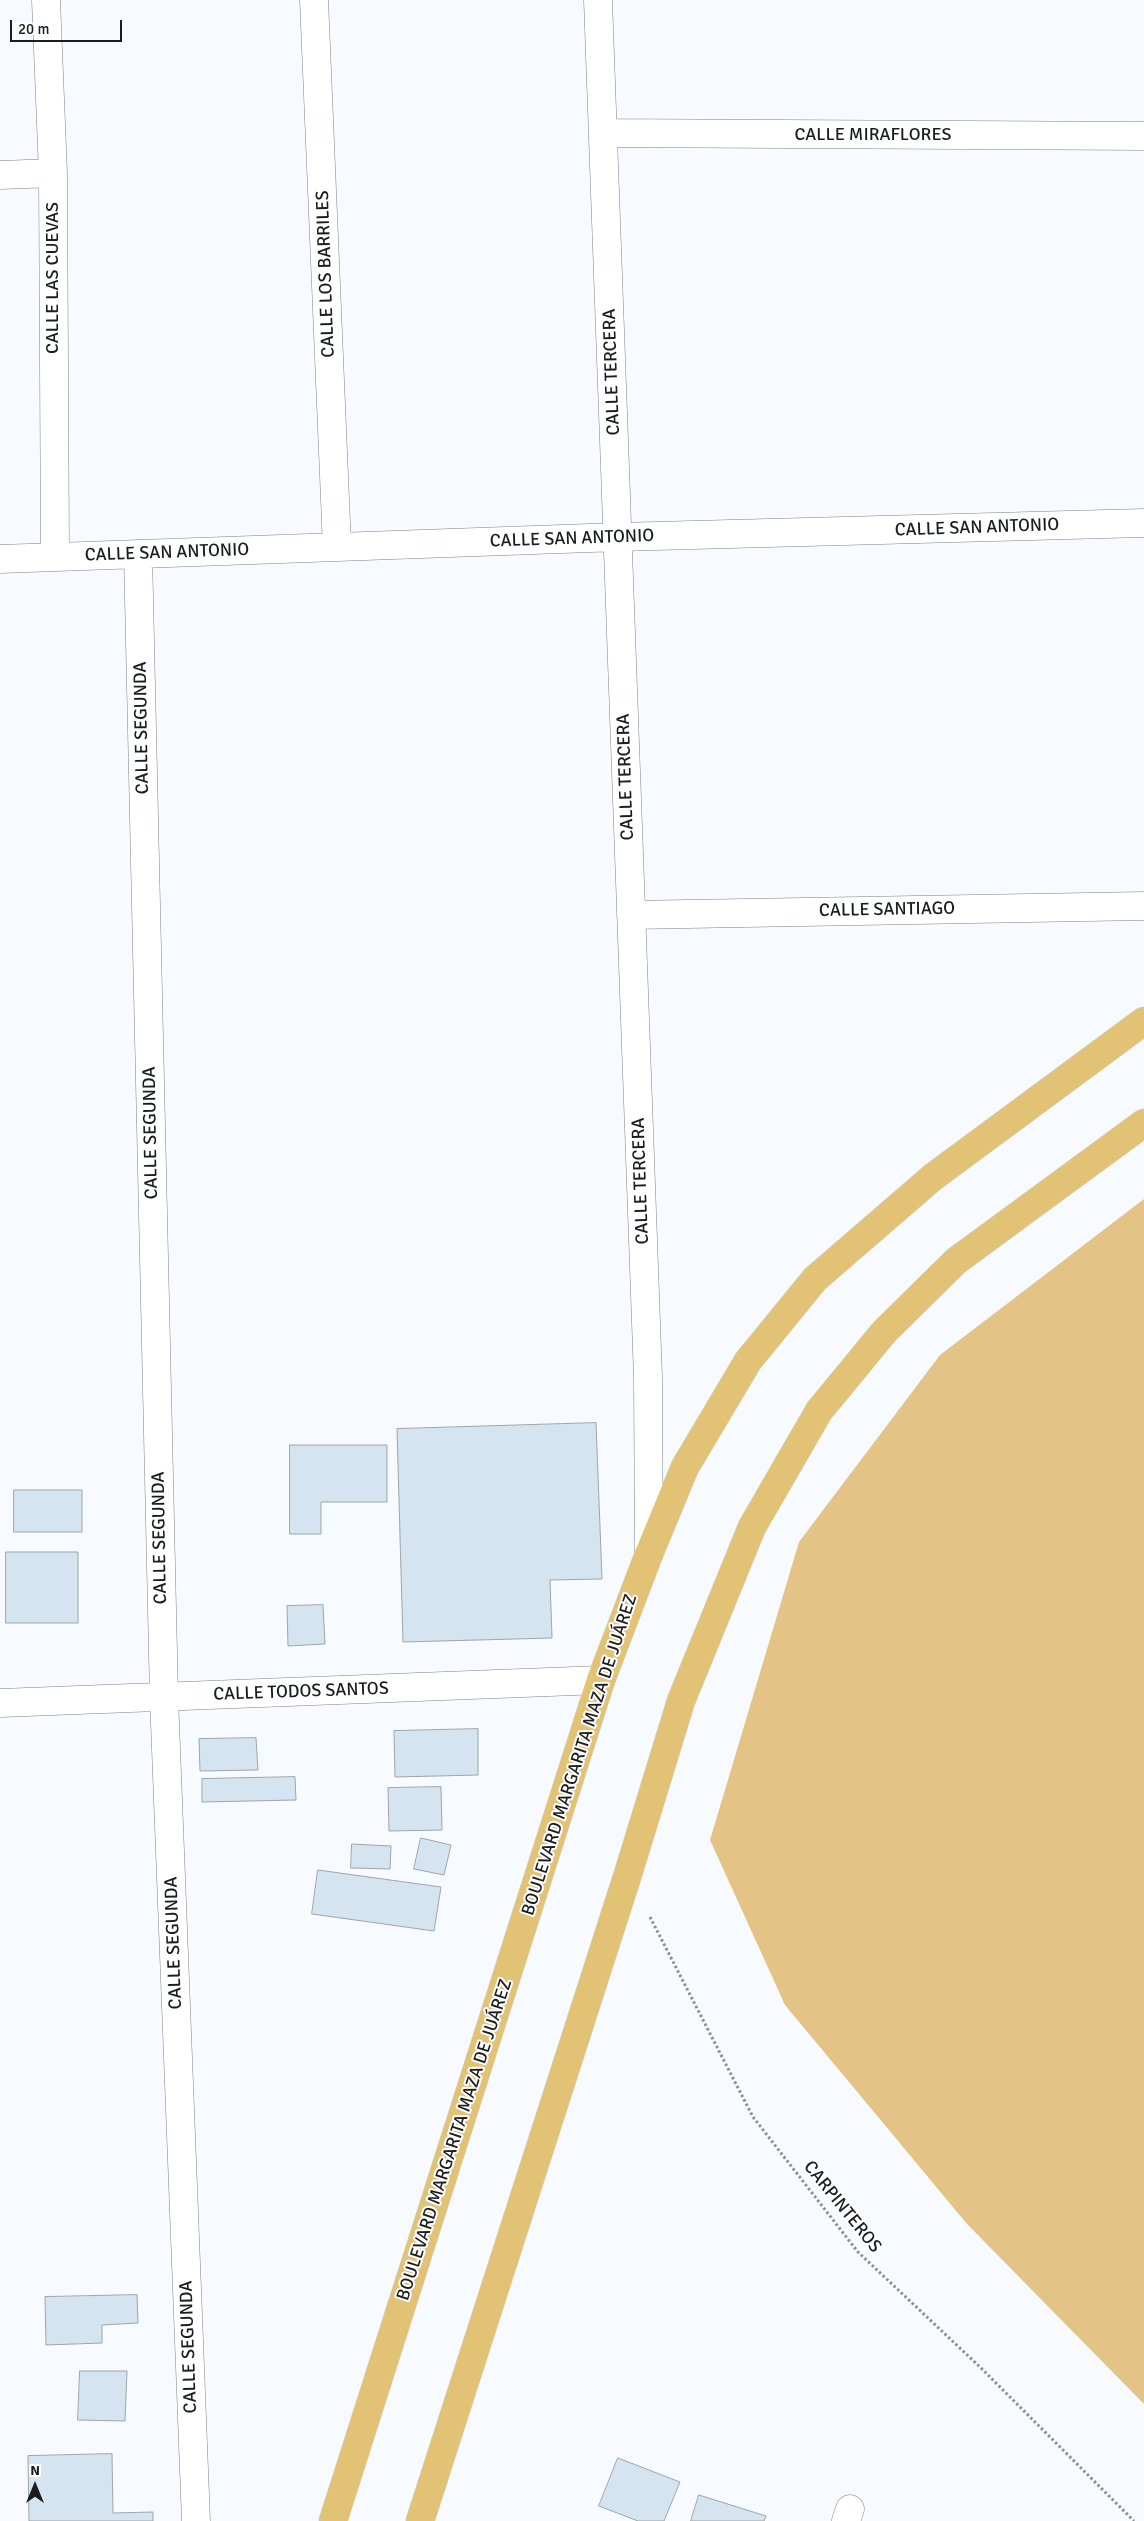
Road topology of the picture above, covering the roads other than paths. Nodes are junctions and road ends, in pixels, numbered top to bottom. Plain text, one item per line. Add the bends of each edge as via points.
1 (46, 0) edge
2 (314, 0) edge
3 (598, 0) edge
4 (603, 133) junction
5 (1144, 136) edge
6 (52, 173) junction
7 (0, 175) edge
8 (1144, 523) edge
9 (618, 537) junction
10 (337, 547) junction
11 (138, 554) junction
12 (55, 557) junction
13 (0, 559) edge
14 (1144, 906) edge
15 (631, 915) junction
16 (1144, 1021) edge
17 (1144, 1123) edge
18 (649, 1554) junction
19 (601, 1680) junction
20 (164, 1697) junction
21 (0, 1702) edge
22 (196, 2521) edge
23 (333, 2521) edge
24 (420, 2521) edge

1 - 6 street, CALLE LAS CUEVAS
2 - 10 street, CALLE LOS BARRILES
3 - 4 street, CALLE TERCERA
4 - 5 street, CALLE MIRAFLORES
4 - 9 street, CALLE TERCERA
6 - 7 street
6 - 12 street, CALLE LAS CUEVAS
8 - 9 street, CALLE SAN ANTONIO
9 - 10 street, CALLE SAN ANTONIO
9 - 15 street, CALLE TERCERA
10 - 11 street, CALLE SAN ANTONIO
11 - 12 street, CALLE SAN ANTONIO
11 - 20 street, CALLE SEGUNDA
12 - 13 street, CALLE SAN ANTONIO
14 - 15 street, CALLE SANTIAGO
15 - 18 street, CALLE TERCERA via 648,1376
16 - 18 main road, BOULEVARD MARGARITA MAZA DE JUÁREZ via 933,1177 815,1279 748,1361 685,1467
17 - 24 main road via 956,1261 884,1332 819,1411 752,1527 681,1701
18 - 19 main road, BOULEVARD MARGARITA MAZA DE JUÁREZ
19 - 20 street, CALLE TODOS SANTOS
19 - 23 main road, BOULEVARD MARGARITA MAZA DE JUÁREZ
20 - 21 street, CALLE TODOS SANTOS
20 - 22 street, CALLE SEGUNDA

